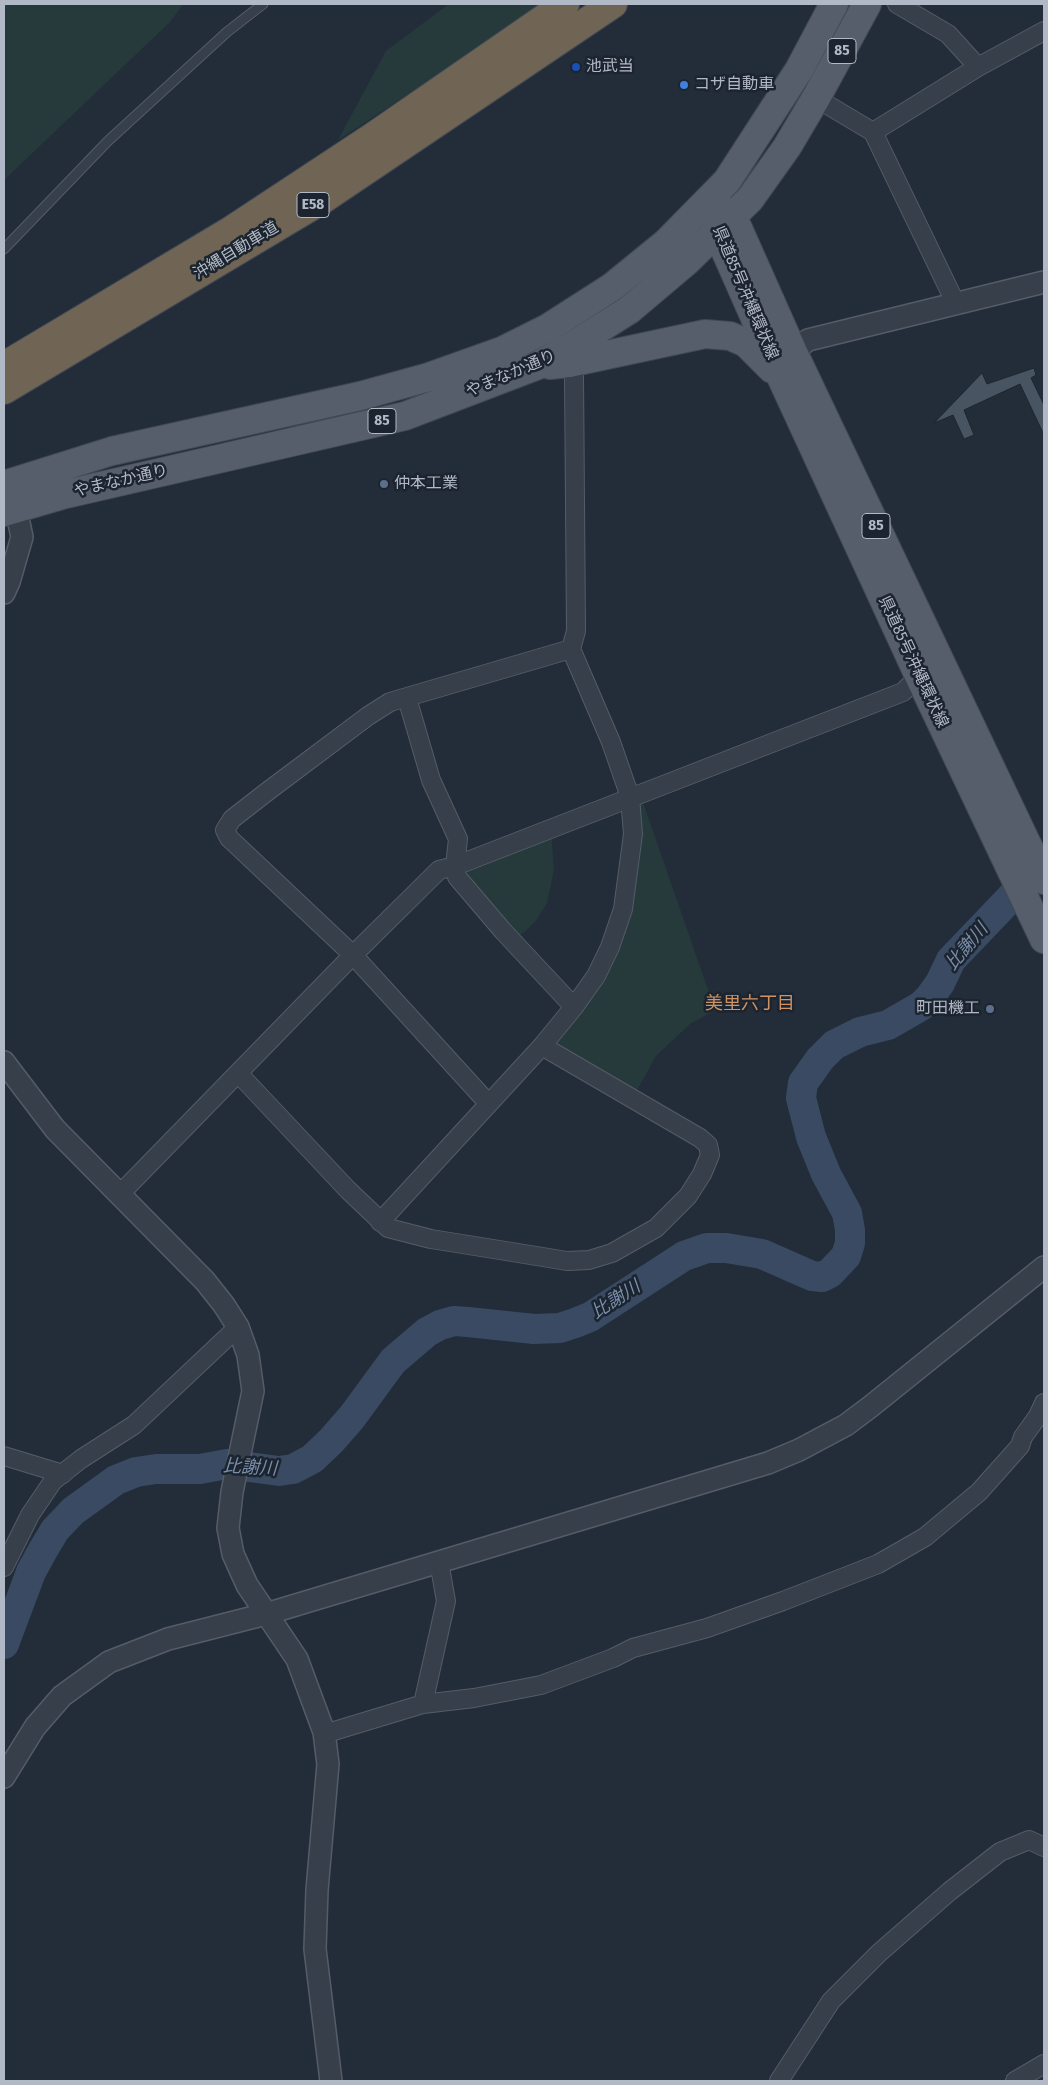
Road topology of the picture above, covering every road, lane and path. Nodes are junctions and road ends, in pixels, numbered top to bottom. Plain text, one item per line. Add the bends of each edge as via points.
1 (263, 4) edge
2 (565, 4) edge
3 (612, 4) edge
4 (834, 4) edge
5 (867, 4) edge
6 (897, 4) edge
7 (1044, 31) edge
8 (978, 67) junction
9 (816, 98) junction
10 (873, 132) junction
11 (709, 200) junction
12 (725, 224) junction
13 (4, 249) edge
14 (1044, 282) edge
15 (955, 302) junction
16 (793, 352) junction
17 (570, 363) junction
18 (4, 366) edge
19 (536, 366) junction
20 (782, 379) junction
21 (4, 390) edge
22 (8, 497) edge
23 (4, 593) edge
24 (571, 649) junction
25 (931, 671) junction
26 (407, 698) junction
27 (630, 797) junction
28 (455, 866) junction
29 (1044, 880) edge
30 (1044, 940) edge
31 (353, 955) junction
32 (574, 1007) junction
33 (542, 1046) junction
34 (4, 1062) edge
35 (238, 1073) junction
36 (488, 1104) junction
37 (119, 1195) junction
38 (380, 1222) junction
39 (1043, 1271) edge
40 (238, 1327) junction
41 (1044, 1403) edge
42 (4, 1456) edge
43 (63, 1474) junction
44 (439, 1562) junction
45 (4, 1567) edge
46 (266, 1614) junction
47 (423, 1704) junction
48 (324, 1732) junction
49 (4, 1777) edge
50 (1044, 1847) edge
51 (1044, 2064) edge
52 (331, 2081) edge
53 (779, 2081) edge
54 (1015, 2081) edge

1 - 13 lane via 227,32 115,134
2 - 18 highway, 沖縄自動車道 / E58 via 230,231
3 - 21 highway, 沖縄自動車道 / E58 via 322,200
4 - 11 main road, やまなか通り / 85 via 764,126
5 - 9 main road, やまなか通り / 85
6 - 8 street via 948,34
7 - 8 street
8 - 10 street
9 - 10 street
9 - 12 main road, やまなか通り / 85 via 771,171
10 - 15 street
11 - 12 main road, 県道85号沖縄環状線
11 - 22 main road, やまなか通り / 85 via 666,243 612,287 548,328 502,351 429,377 360,396 112,451
12 - 16 main road, 県道85号沖縄環状線 / 85
12 - 19 main road, やまなか通り / 85 via 629,310
12 - 20 main road, 県道85号沖縄環状線 / 85
14 - 15 street
15 - 16 street via 808,340
16 - 25 main road, 県道85号沖縄環状線 / 85
17 - 19 main road
17 - 20 main road via 705,334 730,336 746,343
17 - 24 street via 574,374 576,621
19 - 22 main road, やまなか通り / 85 via 405,416 62,495
20 - 25 main road, 県道85号沖縄環状線 / 85
22 - 23 street via 22,537
24 - 26 street via 438,686
24 - 27 street via 611,742
25 - 27 street via 903,692
25 - 29 main road, 県道85号沖縄環状線 / 85 via 1022,834
25 - 30 main road, 県道85号沖縄環状線 / 85 via 1003,853
26 - 28 street via 431,780 458,839
26 - 31 street via 390,702 368,716 232,819 225,830 229,838
27 - 28 street
27 - 32 street via 633,834 623,909 596,976
28 - 31 street via 439,870
28 - 32 street via 457,877 472,896
31 - 35 street
31 - 36 street
32 - 33 street
33 - 36 street
33 - 38 street via 708,1145 708,1161 688,1196 656,1228 612,1253 589,1260 567,1261 431,1239 388,1228
34 - 37 street via 55,1130
35 - 37 street
35 - 38 street
36 - 38 street
37 - 40 street via 205,1281
39 - 44 street via 870,1407 799,1450 768,1463
40 - 43 street via 134,1425
40 - 46 street via 248,1355 253,1391 232,1492 228,1528 233,1554 247,1585
41 - 47 street via 1020,1446 979,1492 924,1537 878,1564 783,1602 707,1628 633,1648 541,1685
42 - 43 street
43 - 45 street via 53,1481 30,1515
44 - 46 street
44 - 47 street via 446,1601
46 - 48 street via 297,1659
46 - 49 street via 168,1639 109,1662 62,1696 35,1727
47 - 48 street
48 - 52 street via 328,1764 315,1948
50 - 53 street via 1029,1840 1000,1852 886,1946 831,2001
51 - 54 street

